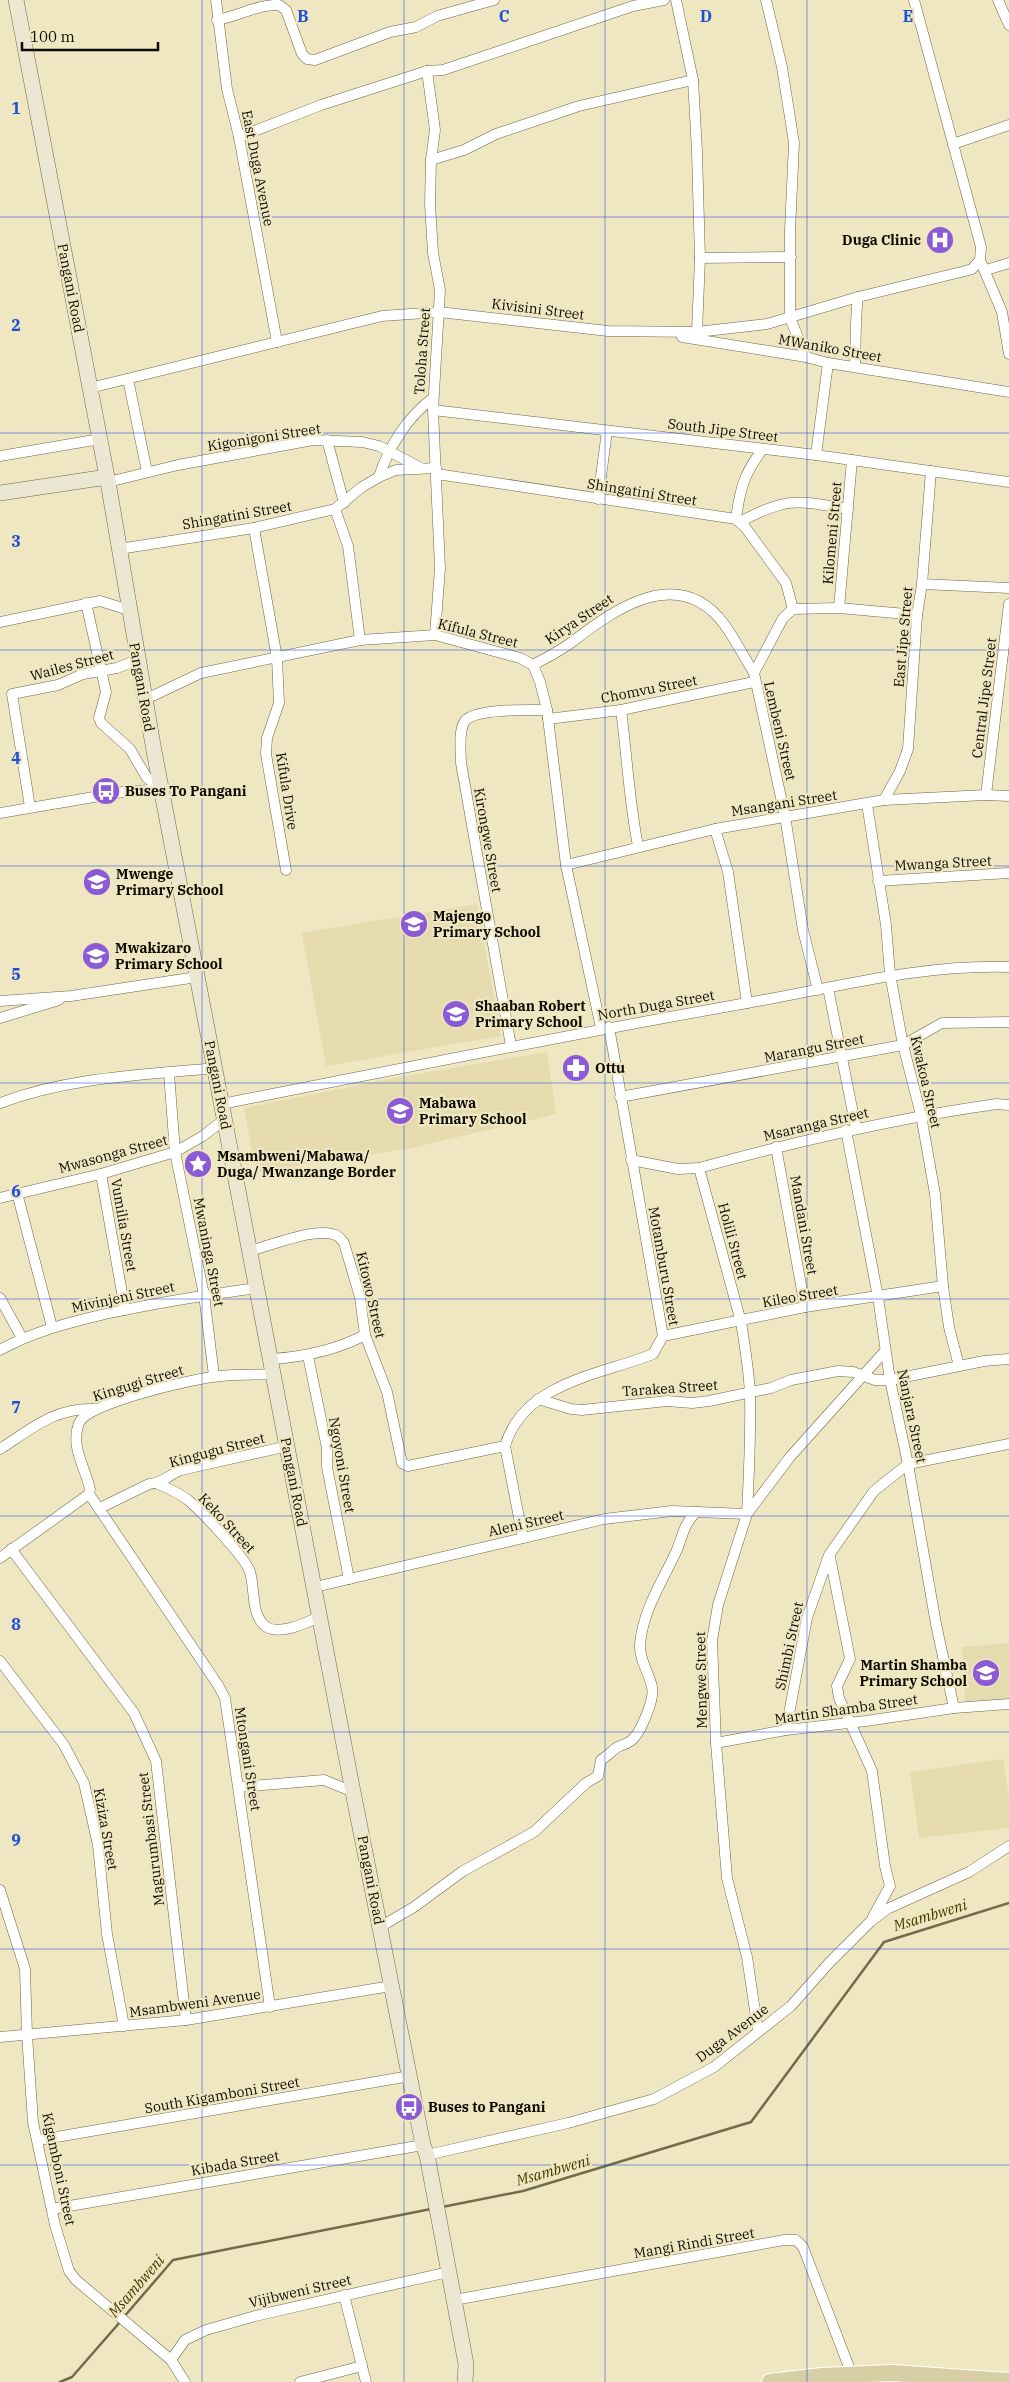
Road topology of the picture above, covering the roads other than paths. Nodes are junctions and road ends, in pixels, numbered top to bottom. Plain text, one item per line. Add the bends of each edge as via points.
1 (16, 0) edge
2 (216, 0) edge
3 (494, 0) edge
4 (664, 0) edge
5 (676, 0) edge
6 (766, 0) edge
7 (914, 0) edge
8 (998, 0) edge
9 (632, 3) edge
10 (217, 20) junction
11 (1009, 25) edge
12 (427, 71) junction
13 (693, 80) junction
14 (1009, 125) edge
15 (240, 136) junction
16 (953, 144) junction
17 (431, 160) junction
18 (791, 257) junction
19 (700, 258) junction
20 (980, 260) junction
21 (1009, 262) edge
22 (986, 270) junction
23 (858, 297) junction
24 (439, 312) junction
25 (790, 318) junction
26 (697, 332) junction
27 (646, 333) junction
28 (277, 342) junction
29 (1009, 354) edge
30 (806, 357) junction
31 (828, 363) junction
32 (854, 367) junction
33 (128, 379) junction
34 (90, 388) junction
35 (1009, 392) edge
36 (433, 398) junction
37 (433, 410) junction
38 (607, 431) junction
39 (100, 439) junction
40 (327, 440) junction
41 (763, 449) junction
42 (390, 450) junction
43 (816, 455) junction
44 (0, 456) edge
45 (852, 460) junction
46 (421, 468) junction
47 (436, 471) junction
48 (931, 471) junction
49 (147, 472) junction
50 (378, 477) junction
51 (107, 480) junction
52 (1009, 482) edge
53 (0, 493) edge
54 (598, 499) junction
55 (340, 506) junction
56 (848, 509) junction
57 (738, 521) junction
58 (254, 528) junction
59 (119, 550) junction
60 (922, 584) junction
61 (1009, 588) edge
62 (86, 603) junction
63 (1009, 604) edge
64 (839, 608) junction
65 (794, 609) junction
66 (129, 610) junction
67 (917, 615) junction
68 (0, 622) edge
69 (435, 635) junction
70 (360, 640) junction
71 (277, 658) junction
72 (138, 660) junction
73 (533, 666) junction
74 (100, 671) junction
75 (754, 678) junction
76 (144, 700) junction
77 (621, 710) junction
78 (547, 714) junction
79 (161, 788) junction
80 (986, 795) junction
81 (1009, 796) edge
82 (884, 800) junction
83 (867, 804) junction
84 (30, 807) junction
85 (0, 813) edge
86 (785, 816) junction
87 (715, 828) junction
88 (638, 846) junction
89 (566, 865) junction
90 (286, 870) dead end
91 (1009, 873) edge
92 (878, 881) junction
93 (1009, 967) edge
94 (890, 974) junction
95 (197, 977) junction
96 (823, 989) junction
97 (71, 996) junction
98 (0, 1001) edge
99 (747, 1003) junction
100 (0, 1018) edge
101 (1009, 1022) edge
102 (605, 1028) junction
103 (903, 1045) junction
104 (511, 1046) junction
105 (842, 1057) junction
106 (216, 1068) junction
107 (169, 1073) junction
108 (620, 1097) junction
109 (0, 1103) edge
110 (1009, 1105) edge
111 (223, 1111) junction
112 (921, 1115) junction
113 (851, 1129) junction
114 (776, 1147) junction
115 (175, 1152) junction
116 (631, 1160) junction
117 (699, 1168) junction
118 (101, 1174) junction
119 (17, 1193) junction
120 (0, 1198) edge
121 (250, 1250) junction
122 (943, 1286) junction
123 (257, 1288) junction
124 (204, 1295) junction
125 (878, 1297) junction
126 (0, 1298) edge
127 (805, 1307) junction
128 (125, 1310) junction
129 (741, 1322) junction
130 (52, 1327) junction
131 (365, 1335) junction
132 (663, 1336) junction
133 (22, 1338) junction
134 (0, 1350) edge
135 (885, 1352) junction
136 (308, 1356) junction
137 (1009, 1359) edge
138 (959, 1366) junction
139 (272, 1367) junction
140 (214, 1376) junction
141 (863, 1376) junction
142 (890, 1380) junction
143 (750, 1393) junction
144 (538, 1400) junction
145 (94, 1408) junction
146 (1009, 1444) edge
147 (288, 1446) junction
148 (505, 1446) junction
149 (0, 1449) edge
150 (908, 1464) junction
151 (158, 1484) junction
152 (89, 1494) junction
153 (100, 1508) junction
154 (696, 1512) junction
155 (747, 1514) junction
156 (523, 1538) junction
157 (11, 1549) junction
158 (829, 1555) junction
159 (0, 1558) edge
160 (349, 1579) junction
161 (315, 1587) junction
162 (320, 1616) junction
163 (0, 1661) edge
164 (1009, 1704) edge
165 (954, 1708) junction
166 (850, 1723) junction
167 (786, 1730) junction
168 (716, 1743) junction
169 (239, 1787) junction
170 (353, 1792) junction
171 (1009, 1846) edge
172 (0, 1890) edge
173 (870, 1922) junction
174 (380, 1927) junction
175 (392, 1986) junction
176 (270, 2007) junction
177 (186, 2020) junction
178 (124, 2026) junction
179 (758, 2030) junction
180 (27, 2035) junction
181 (0, 2037) edge
182 (410, 2076) junction
183 (39, 2140) junction
184 (425, 2150) junction
185 (52, 2209) junction
186 (448, 2272) junction
187 (344, 2295) junction
188 (454, 2300) junction
189 (170, 2360) junction
190 (466, 2364) junction
191 (362, 2366) junction
192 (852, 2375) junction
193 (882, 2378) edge
194 (822, 2379) edge
195 (1009, 2381) edge
196 (185, 2382) edge
197 (300, 2382) edge
198 (366, 2382) edge
199 (465, 2382) edge
200 (477, 2382) edge
201 (770, 2382) edge

1 - 34 main road, Pangani Road
2 - 10 street, East Duga Avenue
3 - 10 street via 437,16 426,23 390,32 315,60 302,54 286,10 279,4
4 - 9 street
5 - 13 street
6 - 18 street via 782,67 794,143
7 - 16 street
8 - 11 street
9 - 12 street via 443,70
10 - 15 street, East Duga Avenue via 227,90
12 - 15 street via 321,105
12 - 17 street, Toloha Street via 435,130
13 - 17 street via 579,106
13 - 19 street
14 - 16 street
15 - 28 street, East Duga Avenue
16 - 20 street via 981,247
17 - 24 street, Toloha Street via 433,253 440,290
18 - 19 street
18 - 25 street
19 - 26 street
20 - 22 street
20 - 23 street, Kivisini Street via 972,269
21 - 22 street
22 - 29 street via 1002,312
23 - 25 street, Kivisini Street
23 - 32 street
24 - 27 street, Kivisini Street via 564,328
24 - 28 street, Kivisini Street via 382,316
24 - 36 street, Toloha Street
25 - 26 street, Kivisini Street via 767,324
25 - 30 street
26 - 27 street, Kivisini Street
27 - 30 street, MWaniko Street via 717,341
28 - 33 street, Kivisini Street
30 - 31 street, MWaniko Street
31 - 32 street, MWaniko Street
31 - 43 street
32 - 35 street, MWaniko Street
33 - 34 street, Kivisini Street
33 - 49 street
34 - 39 main road, Pangani Road
36 - 37 street, Toloha Street
36 - 42 street via 420,406
37 - 38 street, South Jipe Street
37 - 47 street, Toloha Street
38 - 41 street, South Jipe Street
38 - 54 street
39 - 44 street
39 - 51 main road, Pangani Road
40 - 42 street, Kigonigoni Street via 362,442
40 - 49 street, Kigonigoni Street via 252,450
40 - 55 street
41 - 43 street, South Jipe Street
41 - 57 street via 750,465 741,486
42 - 46 street, Kigonigoni Street
42 - 50 street
43 - 45 street, South Jipe Street
45 - 48 street, South Jipe Street
45 - 56 street, Kilomeni Street
46 - 47 street, Shingatini Street
46 - 50 street, Shingatini Street via 396,470
47 - 54 street, Shingatini Street
47 - 69 street, Toloha Street via 440,568
48 - 52 street, South Jipe Street
48 - 60 street, East Jipe Street
49 - 51 street, Kigonigoni Street
50 - 55 street, Shingatini Street
51 - 53 main road
51 - 59 main road, Pangani Road
54 - 57 street, Shingatini Street
55 - 58 street, Shingatini Street
55 - 70 street
56 - 57 street via 787,502
56 - 64 street, Kilomeni Street
57 - 65 street via 786,583
58 - 59 street, Shingatini Street
58 - 71 street, Kifula Drive
59 - 66 main road, Pangani Road
60 - 61 street
60 - 67 street, East Jipe Street
62 - 66 street via 100,601
62 - 68 street
62 - 74 street
63 - 80 street, Central Jipe Street
64 - 65 street
64 - 67 street
65 - 75 street, Lembeni Street via 783,618
66 - 72 main road, Pangani Road
67 - 82 street, East Jipe Street via 908,749 900,772
69 - 70 street, Kifula Street
69 - 73 street, Kifula Street via 520,658
70 - 71 street, Kifula Street
71 - 76 street, Kifula Street via 201,673
71 - 90 street, Kifula Drive via 279,703 267,738 266,754
72 - 74 street, Wailes Street
72 - 76 main road, Pangani Road
73 - 75 street, Kirya Street via 624,605 656,594 684,596 704,606 724,624
73 - 78 street
74 - 79 street via 106,692 99,718 101,724 130,748 147,778
74 - 84 street, Wailes Street via 83,674 58,686 12,694
75 - 77 street, Chomvu Street
75 - 86 street, Lembeni Street
76 - 79 main road, Pangani Road
77 - 78 street, Chomvu Street
77 - 88 street
78 - 89 street
78 - 104 street, Kirongwe Street via 494,711 472,716 463,725 461,763
79 - 84 street
79 - 95 main road, Pangani Road
80 - 81 street, Msangani Street
80 - 82 street, Msangani Street
82 - 83 street, Msangani Street
83 - 86 street, Msangani Street
83 - 92 street, Kwakoa Street
84 - 85 street
86 - 87 street, Msangani Street
86 - 96 street, Lembeni Street via 804,930
87 - 88 street, Msangani Street
87 - 99 street via 728,872
88 - 89 street, Msangani Street
89 - 102 street
91 - 92 street, Mwanga Street
92 - 94 street, Kwakoa Street
93 - 94 street, North Duga Street via 973,966
94 - 96 street, North Duga Street
94 - 103 street, Kwakoa Street
95 - 97 street
95 - 106 main road, Pangani Road
96 - 99 street, North Duga Street
96 - 105 street, Lembeni Street
97 - 98 street
97 - 100 street
99 - 102 street, North Duga Street
101 - 103 street, Marangu Street via 942,1023
102 - 104 street, North Duga Street
102 - 108 street, Motamburu Street
103 - 105 street, Marangu Street
103 - 112 street, Kwakoa Street
104 - 111 street, North Duga Street
105 - 108 street, Marangu Street
105 - 113 street, Nanjara Street
106 - 107 street
106 - 111 main road, Pangani Road
107 - 109 street via 75,1083
107 - 115 street, Mwaninga Street
108 - 116 street, Motamburu Street
110 - 112 street, Msaranga Street
111 - 115 street, Mwasonga Street via 203,1136
111 - 121 main road, Pangani Road
112 - 113 street, Msaranga Street
112 - 122 street, Kwakoa Street via 935,1194
113 - 114 street, Msaranga Street
113 - 125 street, Nanjara Street
114 - 117 street, Msaranga Street
114 - 127 street, Mandani Street
115 - 118 street, Mwasonga Street
115 - 124 street, Mwaninga Street
116 - 117 street, Msaranga Street via 678,1169
116 - 132 street, Motamburu Street
117 - 129 street, Holili Street
118 - 119 street, Mwasonga Street
118 - 128 street, Vumilia Street
119 - 120 street, Mwasonga Street
119 - 130 street
121 - 123 main road, Pangani Road
121 - 131 street, Kitowo Street via 310,1235 330,1233 339,1236 348,1253 360,1297
122 - 125 street, Kileo Street
122 - 138 street, Kwakoa Street
123 - 124 street, Mivinjeni Street
123 - 139 main road, Pangani Road
124 - 128 street, Mivinjeni Street
124 - 140 street, Mwaninga Street
125 - 127 street, Kileo Street
125 - 135 street, Nanjara Street
126 - 133 street
127 - 129 street, Kileo Street
128 - 130 street, Mivinjeni Street
129 - 132 street, Kileo Street
129 - 143 street, Holili Street
130 - 133 street, Mivinjeni Street
131 - 136 street
131 - 148 street, Kitowo Street via 387,1392 402,1463 408,1466
132 - 144 street, Motamburu Street via 653,1354 568,1382
133 - 134 street, Mivinjeni Street
135 - 141 street, Mengwe Street
135 - 142 street, Nanjara Street
136 - 139 street
136 - 160 street, Ngoyoni Street
137 - 138 street, Tarakea Street
138 - 142 street, Tarakea Street
139 - 140 street, Kingugi Street
139 - 147 main road, Pangani Road
140 - 145 street, Kingugi Street via 164,1386
141 - 142 street, Tarakea Street
141 - 143 street, Tarakea Street via 838,1371 816,1374
141 - 155 street, Mengwe Street via 790,1457
142 - 150 street, Nanjara Street
143 - 144 street, Tarakea Street via 692,1403 667,1401 582,1410
143 - 155 street, Holili Street
144 - 148 street, Motamburu Street via 521,1417
145 - 149 street via 60,1412
145 - 152 street, Kingugi Street via 79,1421 76,1434 76,1446
146 - 150 street, Shimbi Street
147 - 151 street, Kingugu Street via 181,1470
147 - 161 main road, Pangani Road
148 - 156 street
150 - 158 street, Shimbi Street via 874,1491
150 - 165 street, Nanjara Street
151 - 153 street, Kingugu Street via 149,1484
151 - 162 street, Keko Street via 188,1500 241,1555 250,1570 256,1612 264,1625 273,1629 293,1628
152 - 153 street, Mtongani Street
152 - 157 street
153 - 169 street, Mtongani Street via 225,1698
154 - 155 street, Aleni Street
154 - 156 street, Aleni Street via 640,1513
154 - 174 street via 686,1522 646,1618 640,1644 641,1658 653,1697 638,1733 601,1760 598,1776 586,1783 534,1832 463,1872
155 - 168 street, Mengwe Street via 718,1605 712,1641
156 - 160 street, Aleni Street
157 - 159 street
157 - 177 street, Magurumbasi Street via 134,1713 156,1761
158 - 166 street via 850,1659 837,1686
158 - 167 street, Shimbi Street via 807,1618
160 - 161 street, Aleni Street
161 - 162 main road, Pangani Road
162 - 170 main road, Pangani Road
163 - 178 street, Kiziza Street via 64,1744 84,1783 98,1846 107,1934
164 - 165 street, Martin Shamba Street
165 - 166 street, Martin Shamba Street
166 - 167 street, Martin Shamba Street
166 - 173 street via 872,1771 890,1886
167 - 168 street, Martin Shamba Street
168 - 179 street, Mengwe Street via 727,1878 747,1957
169 - 170 street via 324,1780
169 - 176 street, Mtongani Street
170 - 174 main road, Pangani Road
171 - 173 street, Duga Avenue via 969,1872 887,1909
172 - 180 street, Kigamboni Street via 25,1969
173 - 179 street, Duga Avenue via 791,2006
174 - 175 main road, Pangani Road
175 - 176 street, Msambweni Avenue
175 - 182 main road, Pangani Road
176 - 177 street, Msambweni Avenue
177 - 178 street, Msambweni Avenue
178 - 180 street, Msambweni Avenue
179 - 184 street, Duga Avenue via 714,2067 654,2100 568,2123
180 - 181 street, Msambweni Avenue
180 - 183 street, Kigamboni Street via 33,2122
182 - 183 street, South Kigamboni Street
182 - 184 main road, Pangani Road
183 - 185 street, Kigamboni Street
184 - 185 street, Kibada Street
184 - 186 main road, Pangani Road
185 - 189 street, Kigamboni Street via 71,2275
186 - 187 street, Vijibweni Street
186 - 188 main road, Pangani Road
187 - 189 street, Vijibweni Street via 206,2330 185,2340
187 - 191 street
188 - 190 main road, Pangani Road
188 - 192 street, Mangi Rindi Street via 796,2240 803,2247
189 - 196 street
190 - 199 main road
190 - 200 main road
191 - 197 street
191 - 198 street
192 - 193 main road
192 - 194 main road
193 - 195 main road
194 - 201 main road

